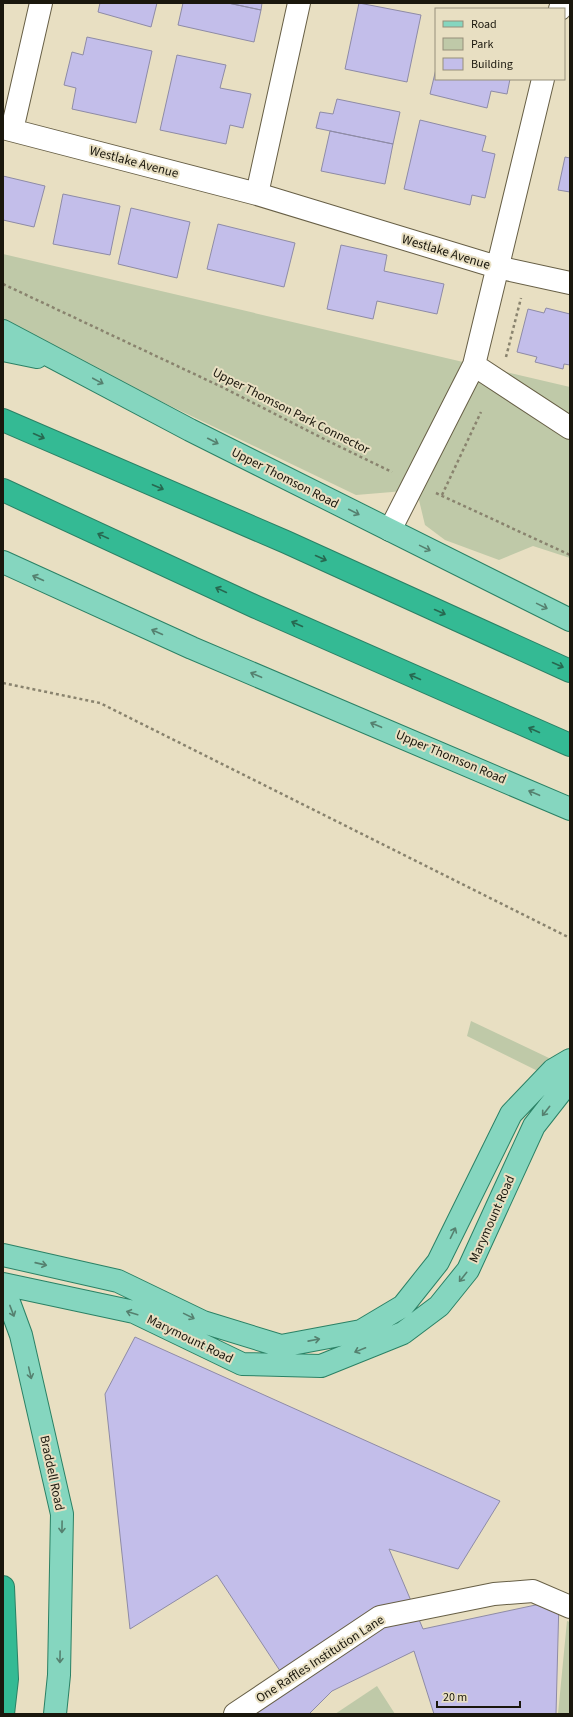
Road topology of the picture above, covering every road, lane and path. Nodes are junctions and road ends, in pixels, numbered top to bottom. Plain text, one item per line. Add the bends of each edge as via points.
1 (41, 3) edge
2 (299, 3) edge
3 (543, 80) edge
4 (8, 129) edge
5 (257, 194) junction
6 (497, 267) junction
7 (3, 284) edge
8 (570, 284) edge
9 (522, 295) dead end
10 (3, 331) edge
11 (3, 350) edge
12 (64, 363) junction
13 (474, 365) junction
14 (495, 378) junction
15 (3, 420) edge
16 (570, 428) edge
17 (414, 483) junction
18 (3, 490) edge
19 (442, 495) junction
20 (390, 530) junction
21 (570, 555) edge
22 (3, 562) edge
23 (570, 620) edge
24 (570, 671) edge
25 (3, 683) edge
26 (570, 745) edge
27 (570, 809) edge
28 (570, 938) edge
29 (570, 1060) edge
30 (570, 1080) edge
31 (3, 1255) edge
32 (3, 1285) edge
33 (3, 1587) edge
34 (570, 1607) edge
35 (4, 1714) edge
36 (55, 1714) edge
37 (235, 1714) edge

1 - 4 street, Westlake Avenue
2 - 5 street
3 - 6 street, Westlake Avenue
4 - 5 street, Westlake Avenue
5 - 6 street, Westlake Avenue
6 - 8 street, Westlake Avenue
6 - 13 street, Westlake Avenue
7 - 17 path, Upper Thomson Park Connector via 217,385
9 - 14 path via 506,357
10 - 12 main road, Upper Thomson Road
11 - 12 main road
12 -> 20 main road, Upper Thomson Road
13 - 14 street
13 - 17 street, Westlake Avenue
14 - 16 street
14 - 19 path
15 -> 24 highway via 286,542
17 - 19 path, Upper Thomson Park Connector
17 - 20 street, Westlake Avenue
26 -> 18 highway via 256,607
19 - 21 path, Upper Thomson Park Connector
20 -> 23 main road, Upper Thomson Road
27 -> 22 main road, Upper Thomson Road via 192,648
25 - 28 path via 100,703
31 -> 29 main road, Marymount Road via 118,1281 203,1322 281,1346 361,1331 404,1306 438,1262 511,1114 553,1070
30 -> 32 main road, Marymount Road via 534,1126 468,1270 439,1306 403,1333 321,1366 242,1364 134,1312
32 -> 36 main road, Braddell Road via 22,1335 62,1514 59,1675
33 - 35 highway via 7,1679
34 - 37 street, One Raffles Institution Lane via 533,1592 494,1594 380,1617

